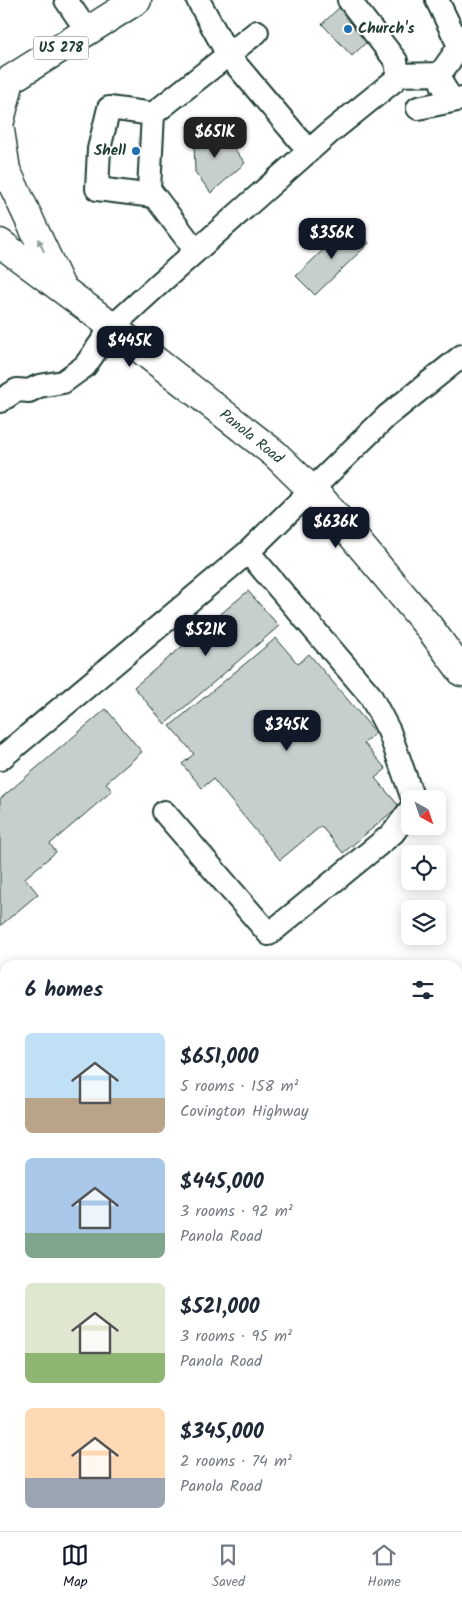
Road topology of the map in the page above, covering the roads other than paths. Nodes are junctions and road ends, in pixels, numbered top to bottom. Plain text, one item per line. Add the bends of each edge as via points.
1 (66, 0) edge
2 (137, 0) edge
3 (198, 0) edge
4 (349, 0) edge
5 (437, 0) edge
6 (87, 31) junction
7 (257, 32) dead end
8 (461, 49) edge
9 (228, 55) junction
10 (440, 74) junction
11 (398, 75) junction
12 (5, 83) edge
13 (458, 100) edge
14 (418, 108) dead end
15 (154, 114) junction
16 (0, 121) edge
17 (0, 130) edge
18 (309, 151) junction
19 (154, 196) junction
20 (0, 243) edge
21 (196, 251) junction
22 (62, 289) junction
23 (112, 327) junction
24 (462, 356) edge
25 (0, 401) edge
26 (312, 490) junction
27 (248, 552) junction
28 (460, 665) edge
29 (0, 759) edge
30 (410, 790) edge
31 (164, 812) dead end
32 (401, 822) edge

1 - 6 street
2 - 6 main road, US 278
3 - 9 street
4 - 11 street via 396,61
5 - 8 street
6 - 12 main road, US 278
7 - 9 street
8 - 10 street
9 - 15 street
9 - 18 street
10 - 11 street
10 - 13 street via 442,84
11 - 18 street
12 - 16 main road
13 - 14 street
15 - 19 street via 150,189
15 - 19 street via 109,108 99,149 97,189
22 -> 17 main road via 6,170
18 - 21 street
19 - 21 street
20 - 22 main road, Panola Road
21 - 23 street
22 - 23 main road, Panola Road
23 - 25 street via 85,366 63,382 29,391 17,390
23 - 26 main road, Panola Road via 275,454
24 - 26 street via 387,416
26 - 27 street
26 - 28 main road, Panola Road
27 - 29 street
27 - 30 street via 370,695 389,731
31 - 32 street via 269,934 393,833

